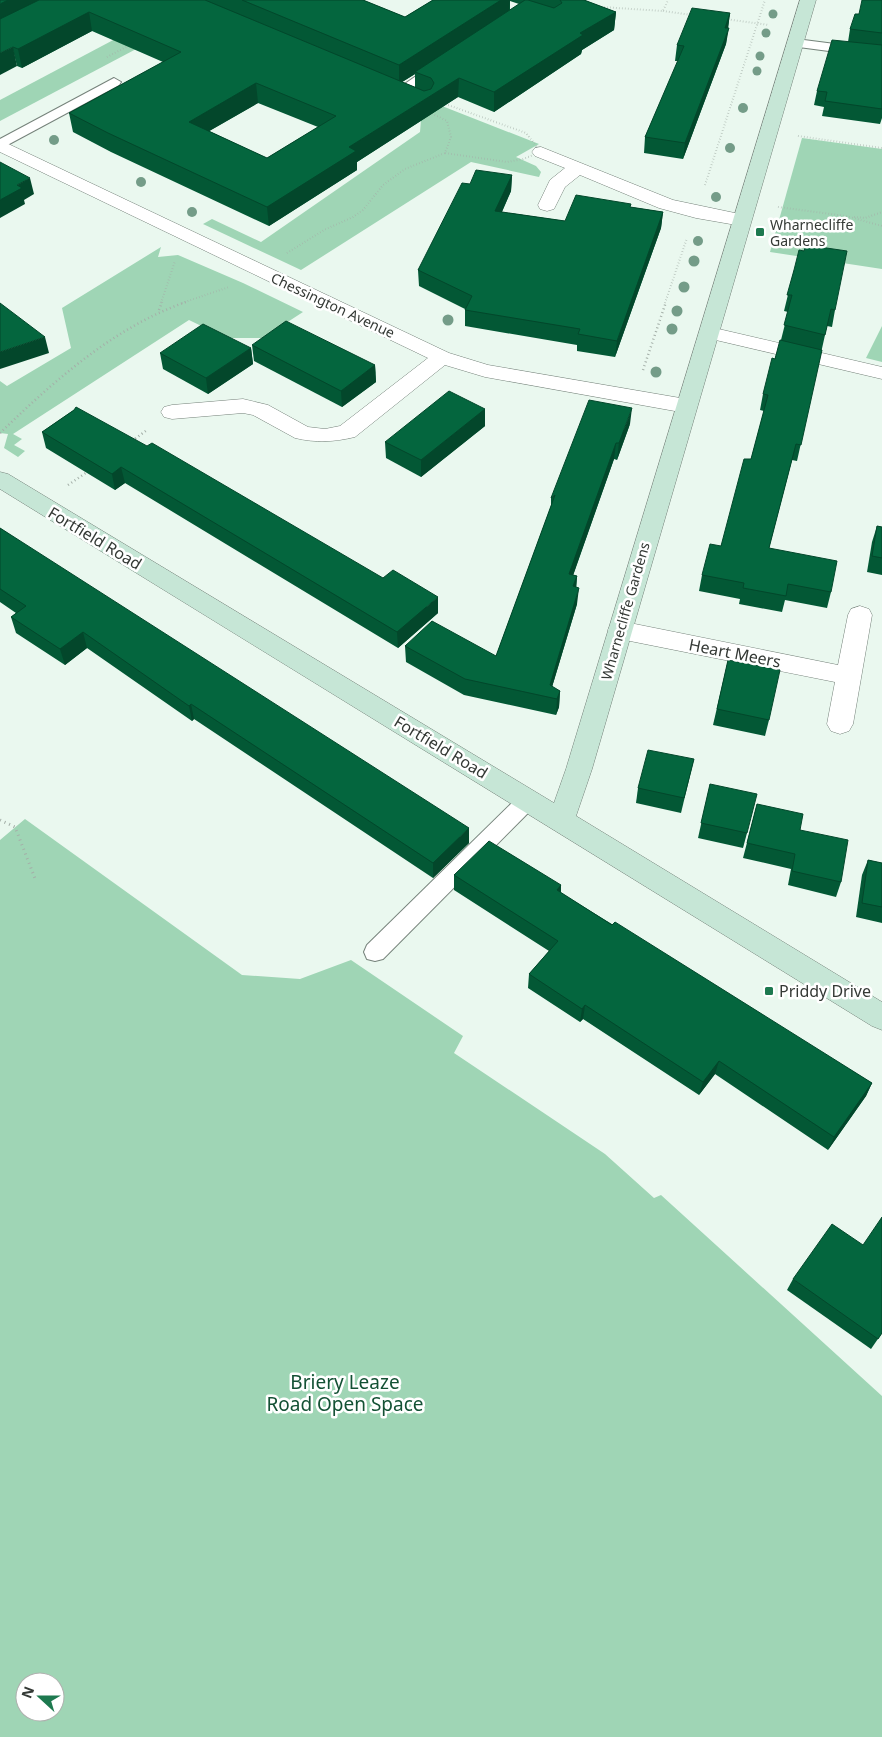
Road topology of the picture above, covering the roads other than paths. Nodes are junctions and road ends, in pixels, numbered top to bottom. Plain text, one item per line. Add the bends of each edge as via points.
1 (808, 0) edge
2 (798, 36) junction
3 (882, 54) edge
4 (449, 60) edge
5 (114, 82) dead end
6 (382, 84) edge
7 (400, 92) junction
8 (416, 99) edge
9 (0, 145) edge
10 (541, 152) road end
11 (578, 167) junction
12 (547, 205) dead end
13 (745, 211) junction
14 (710, 333) junction
15 (442, 357) junction
16 (882, 374) edge
17 (686, 406) junction
18 (172, 412) road end
19 (0, 479) edge
20 (860, 615) dead end
21 (620, 630) junction
22 (849, 676) junction
23 (840, 724) dead end
24 (528, 800) junction
25 (561, 820) junction
26 (375, 952) dead end
27 (882, 1017) edge

1 - 2 street, Wharnecliffe Gardens
2 - 3 lane
2 - 13 street, Wharnecliffe Gardens
4 - 7 lane
5 - 9 lane
6 - 7 street
7 - 8 street
9 - 15 street, Chessington Avenue
10 - 11 street
11 - 12 street via 557,184
11 - 13 street via 666,204 696,212
13 - 14 street, Wharnecliffe Gardens
14 - 16 street
14 - 17 street, Wharnecliffe Gardens
15 - 17 street, Chessington Avenue via 485,370
15 - 18 street via 347,432 325,436 303,434 260,410 243,406
17 - 21 street, Wharnecliffe Gardens
19 - 24 street, Fortfield Road
20 - 22 street
21 - 22 street, Heart Meers
21 - 25 street, Wharnecliffe Gardens
22 - 23 street
24 - 25 street, Fortfield Road
24 - 26 lane
25 - 27 street, Fortfield Road

